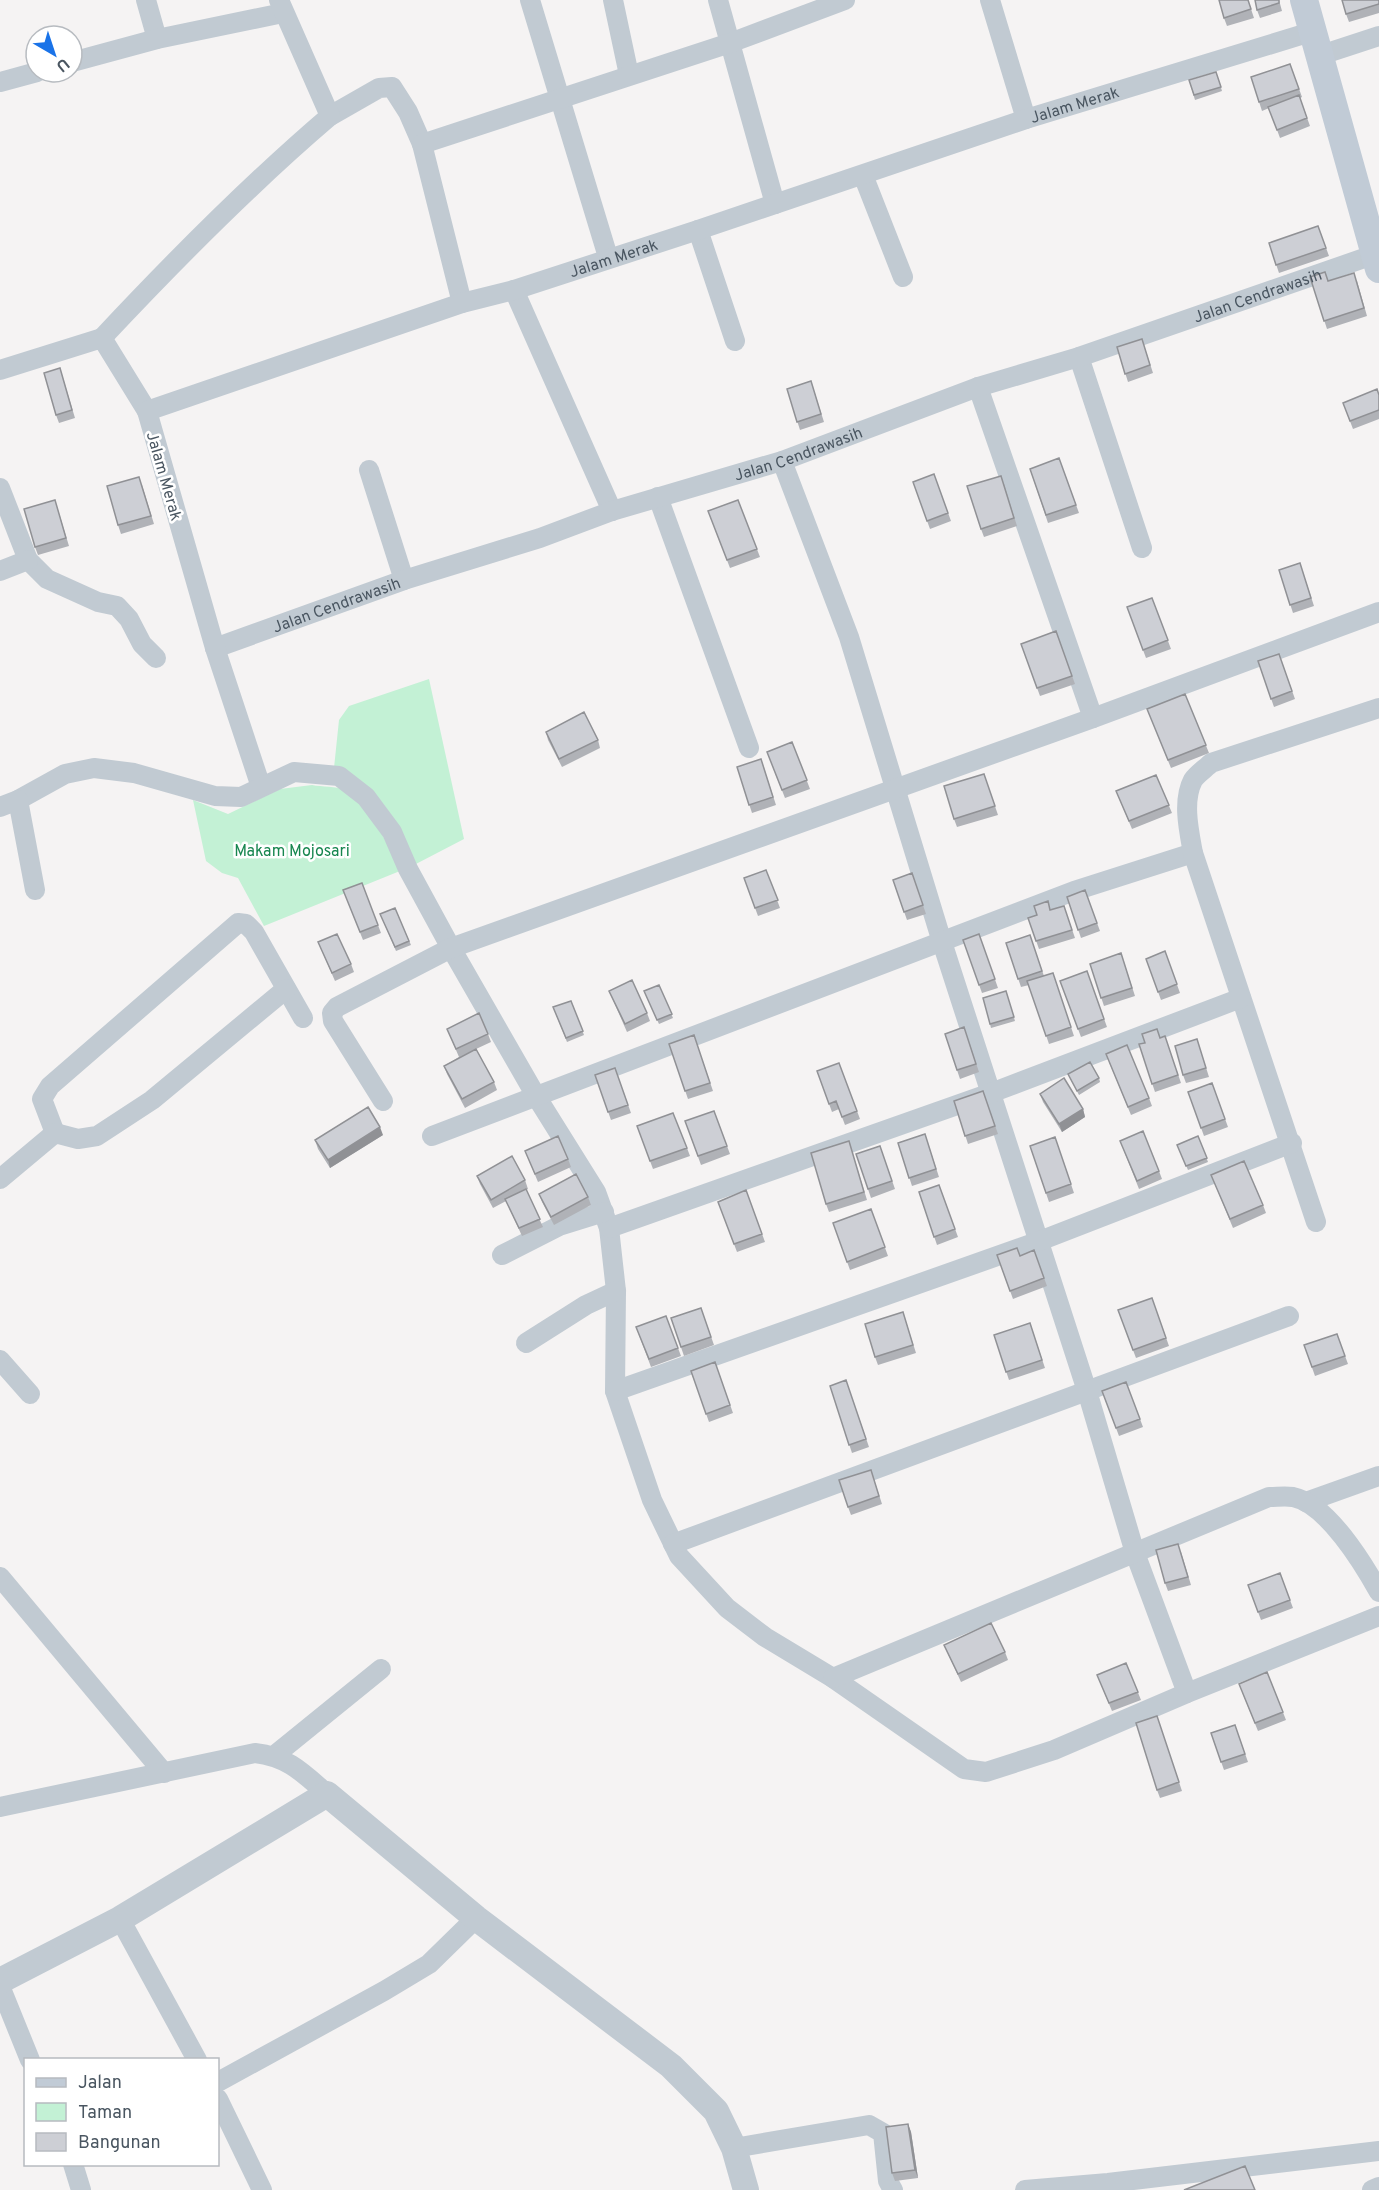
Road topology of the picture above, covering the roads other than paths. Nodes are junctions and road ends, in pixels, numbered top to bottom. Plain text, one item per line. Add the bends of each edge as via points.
1 (146, 0) edge
2 (530, 0) edge
3 (613, 0) edge
4 (718, 0) edge
5 (845, 0) edge
6 (990, 0) edge
7 (1304, 0) edge
8 (281, 7) edge
9 (1379, 36) edge
10 (157, 39) junction
11 (1317, 43) junction
12 (730, 44) junction
13 (84, 60) edge
14 (629, 75) junction
15 (24, 76) edge
16 (0, 82) edge
17 (560, 100) junction
18 (330, 116) junction
19 (1026, 119) junction
20 (422, 144) junction
21 (863, 174) junction
22 (775, 204) junction
23 (698, 230) junction
24 (608, 257) junction
25 (1378, 259) edge
26 (903, 277) dead end
27 (514, 290) junction
28 (462, 303) junction
29 (102, 338) junction
30 (735, 341) dead end
31 (1079, 357) junction
32 (0, 370) edge
33 (978, 387) junction
34 (147, 411) junction
35 (782, 461) junction
36 (369, 470) dead end
37 (0, 488) edge
38 (658, 497) junction
39 (612, 511) junction
40 (1142, 548) dead end
41 (28, 560) junction
42 (0, 570) edge
43 (404, 580) junction
44 (1379, 612) edge
45 (215, 648) junction
46 (156, 658) dead end
47 (1379, 708) edge
48 (1093, 718) junction
49 (749, 748) dead end
50 (897, 786) junction
51 (261, 787) junction
52 (9, 804) edge
53 (1193, 853) junction
54 (35, 890) dead end
55 (942, 942) junction
56 (451, 948) junction
57 (286, 989) junction
58 (1242, 998) junction
59 (303, 1018) dead end
60 (991, 1092) junction
61 (536, 1096) junction
62 (382, 1101) dead end
63 (55, 1132) junction
64 (432, 1136) dead end
65 (1292, 1143) junction
66 (0, 1179) edge
67 (606, 1220) junction
68 (1316, 1222) dead end
69 (1037, 1242) junction
70 (502, 1255) dead end
71 (616, 1291) junction
72 (1289, 1316) dead end
73 (526, 1343) dead end
74 (0, 1360) edge
75 (615, 1391) junction
76 (1087, 1391) junction
77 (30, 1394) dead end
78 (1379, 1476) edge
79 (1306, 1502) junction
80 (673, 1544) junction
81 (1135, 1553) junction
82 (0, 1576) edge
83 (1379, 1592) edge
84 (1379, 1616) edge
85 (381, 1669) dead end
86 (833, 1678) junction
87 (1187, 1693) junction
88 (275, 1755) junction
89 (164, 1773) junction
90 (327, 1794) junction
91 (0, 1807) edge
92 (476, 1918) junction
93 (120, 1919) junction
94 (0, 1981) edge
95 (0, 1986) edge
96 (29, 2058) edge
97 (196, 2058) edge
98 (219, 2081) edge
99 (219, 2101) edge
100 (734, 2148) junction
101 (1379, 2151) edge
102 (74, 2166) edge
103 (1109, 2187) edge
104 (1379, 2187) edge
105 (81, 2190) edge
106 (262, 2190) edge
107 (746, 2190) edge
108 (893, 2190) edge
109 (1025, 2190) edge
110 (1372, 2190) edge

1 - 10 street
2 - 17 street
3 - 14 street
4 - 12 street
5 - 12 street
6 - 19 street
7 - 11 main road
8 - 10 street
8 - 18 street
9 - 11 street, Jalam Merak
10 - 13 street
11 - 19 street, Jalam Merak
11 - 25 main road
12 - 14 street
12 - 22 street
14 - 17 street
15 - 16 street
17 - 20 street
17 - 24 street
18 - 20 street via 379,88 392,87
18 - 29 street via 260,176
19 - 21 street, Jalam Merak
20 - 28 street
21 - 22 street, Jalam Merak
21 - 26 street
22 - 23 street, Jalam Merak
23 - 24 street, Jalam Merak
23 - 30 street
24 - 27 street, Jalam Merak
25 - 31 street, Jalan Cendrawasih
27 - 28 street, Jalam Merak
27 - 39 street
28 - 34 street, Jalam Merak
29 - 32 street
29 - 34 street
31 - 33 street, Jalan Cendrawasih
31 - 40 street
33 - 35 street, Jalan Cendrawasih
33 - 48 street
34 - 45 street, Jalam Merak
35 - 38 street, Jalan Cendrawasih
35 - 50 street via 849,637
36 - 43 street
37 - 41 street
38 - 39 street, Jalan Cendrawasih
38 - 49 street
39 - 43 street, Jalan Cendrawasih
41 - 42 street
41 - 46 street via 56,584 117,606
43 - 45 street, Jalan Cendrawasih
44 - 48 street
45 - 51 street, Jalam Merak
47 - 53 street via 1211,763 1193,780 1188,803
48 - 50 street
50 - 55 street
50 - 56 street
51 - 52 street via 241,797 215,796 134,773 94,768 65,774
51 - 56 street via 294,772 339,776 366,797 392,832
52 - 54 street
53 - 55 street via 1074,891
53 - 58 street
55 - 60 street
55 - 61 street
56 - 61 street
56 - 62 street via 332,1013 333,1021
57 - 59 street
57 - 63 street via 152,1100 97,1136 78,1139
57 - 63 street via 254,932 246,924 238,923 50,1086 42,1099
58 - 60 street
58 - 65 street
60 - 67 street
60 - 69 street
61 - 64 street
61 - 67 street via 577,1158
63 - 66 street
65 - 68 street
65 - 69 street
67 - 70 street via 559,1226
67 - 71 street
69 - 75 street
69 - 76 street
71 - 73 street
71 - 75 street
72 - 76 street
74 - 77 street
75 - 80 street via 652,1500
76 - 80 street
76 - 81 street
78 - 79 street
79 - 81 street via 1293,1497 1269,1497
79 - 83 street via 1345,1540
80 - 86 street via 679,1556 727,1608
81 - 86 street
81 - 87 street
82 - 89 street
84 - 87 street
85 - 88 street
86 - 87 street via 964,1769 986,1772 1054,1750
88 - 89 street via 255,1753
88 - 90 street via 293,1764
89 - 91 street
90 - 92 street
90 - 93 street
92 - 98 street via 429,1964
92 - 100 street via 671,2066 716,2111
93 - 94 street
93 - 97 street
95 - 96 street
99 - 106 street
100 - 107 street
100 - 108 street via 869,2126 878,2128 883,2133 888,2181
101 - 103 street
102 - 105 street
103 - 109 street
104 - 110 street

